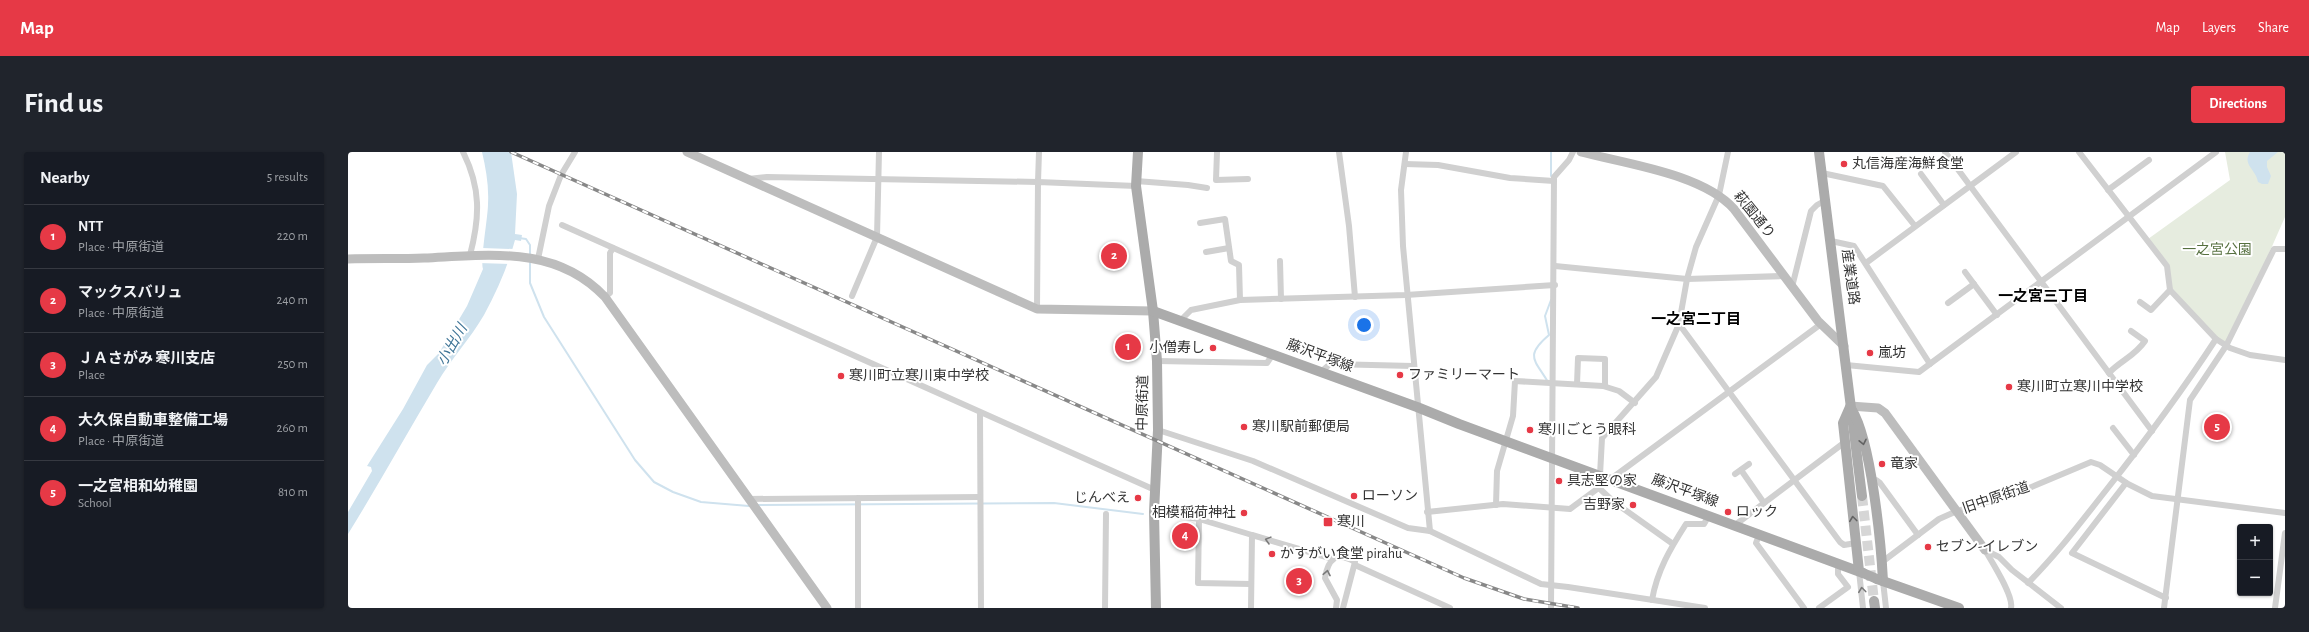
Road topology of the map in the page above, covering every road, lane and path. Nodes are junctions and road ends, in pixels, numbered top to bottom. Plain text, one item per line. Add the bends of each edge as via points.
1 (464, 152) edge
2 (575, 152) edge
3 (687, 152) edge
4 (879, 152) edge
5 (1039, 152) edge
6 (1138, 152) edge
7 (1218, 152) edge
8 (1339, 152) edge
9 (1406, 152) edge
10 (1573, 152) edge
11 (1581, 152) edge
12 (1728, 152) edge
13 (1819, 152) edge
14 (1945, 152) edge
15 (2016, 152) edge
16 (2079, 152) edge
17 (2216, 152) edge
18 (2149, 160) dead end
19 (1405, 164) junction
20 (1822, 173) junction
21 (1921, 174) dead end
22 (1168, 176) dead end
23 (748, 179) junction
24 (1248, 179) dead end
25 (879, 180) junction
26 (1200, 180) dead end
27 (1238, 180) junction
28 (1554, 181) junction
29 (1038, 182) junction
30 (1136, 183) junction
31 (1168, 183) junction
32 (1970, 186) junction
33 (1200, 187) junction
34 (1238, 187) dead end
35 (1207, 188) dead end
36 (2108, 190) junction
37 (1719, 194) junction
38 (1826, 200) junction
39 (1944, 205) junction
40 (2129, 218) junction
41 (1200, 223) dead end
42 (562, 225) dead end
43 (1916, 226) junction
44 (877, 237) junction
45 (1832, 241) junction
46 (613, 248) junction
47 (1229, 248) junction
48 (2285, 249) edge
49 (1206, 252) dead end
50 (472, 255) junction
51 (348, 259) edge
52 (538, 259) junction
53 (1280, 261) dead end
54 (1866, 262) junction
55 (1555, 266) junction
56 (1965, 272) dead end
57 (1784, 276) junction
58 (1687, 279) junction
59 (2041, 281) junction
60 (1974, 284) junction
61 (1554, 285) junction
62 (1792, 287) junction
63 (2170, 290) junction
64 (1406, 295) junction
65 (852, 296) dead end
66 (1355, 297) junction
67 (605, 298) junction
68 (1281, 299) junction
69 (1240, 300) junction
70 (2140, 302) dead end
71 (1948, 303) dead end
72 (1037, 309) junction
73 (1153, 311) junction
74 (1997, 315) junction
75 (1181, 320) junction
76 (1679, 324) junction
77 (1821, 324) junction
78 (2130, 332) dead end
79 (2216, 339) junction
80 (1844, 346) junction
81 (2226, 346) junction
82 (1273, 354) junction
83 (2285, 360) edge
84 (1157, 362) junction
85 (1930, 364) junction
86 (1846, 365) junction
87 (1413, 366) junction
88 (1322, 371) junction
89 (2109, 373) junction
90 (1550, 382) junction
91 (1577, 384) junction
92 (1605, 386) junction
93 (1731, 392) junction
94 (1635, 403) junction
95 (1850, 406) junction
96 (1417, 407) junction
97 (980, 413) junction
98 (2113, 428) dead end
99 (1158, 430) junction
100 (2152, 431) junction
101 (1504, 440) junction
102 (1845, 442) junction
103 (2134, 455) junction
104 (1551, 457) junction
105 (1749, 464) dead end
106 (1741, 470) junction
107 (1735, 474) dead end
108 (1600, 475) junction
109 (2116, 477) junction
110 (1795, 479) junction
111 (1612, 480) junction
112 (1871, 480) junction
113 (2126, 483) junction
114 (1600, 489) junction
115 (1155, 490) junction
116 (1862, 496) tunnel mouth
117 (858, 498) junction
118 (748, 499) junction
119 (980, 499) junction
120 (2178, 500) junction
121 (1764, 502) junction
122 (1496, 505) junction
123 (1553, 508) junction
124 (1958, 511) junction
125 (1154, 512) junction
126 (1427, 512) junction
127 (2285, 513) edge
128 (1106, 514) dead end
129 (1709, 515) junction
130 (1200, 519) junction
131 (1735, 525) junction
132 (1430, 531) junction
133 (2285, 533) edge
134 (1759, 535) junction
135 (1918, 535) junction
136 (1252, 536) junction
137 (1856, 543) junction
138 (1674, 544) junction
139 (1985, 550) junction
140 (1333, 558) junction
141 (1882, 562) junction
142 (1838, 563) junction
143 (1356, 565) junction
144 (1861, 572) junction
145 (1880, 580) junction
146 (2028, 583) junction
147 (1250, 584) junction
148 (1552, 586) junction
149 (2166, 598) junction
150 (1652, 600) junction
151 (1448, 607) edge
152 (827, 608) edge
153 (858, 608) edge
154 (981, 608) edge
155 (1105, 608) edge
156 (1156, 608) edge
157 (1251, 608) edge
158 (1336, 608) edge
159 (1343, 608) edge
160 (1551, 608) edge
161 (1705, 608) edge
162 (1804, 608) edge
163 (1819, 608) edge
164 (1863, 608) edge
165 (1886, 608) edge
166 (1959, 608) edge
167 (2011, 608) edge
168 (2062, 608) edge
169 (2164, 608) edge
170 (2275, 608) edge

1 - 50 street via 474,181 478,212
2 - 52 street via 561,175 549,206
3 - 23 street
4 - 25 street
5 - 29 street
6 - 30 main road, 中原街道
7 - 27 street via 1216,180
8 - 66 street
9 - 19 street
10 - 28 street via 1569,160 1557,171
11 - 37 street, 萩園通り via 1690,180
12 - 37 street
13 - 20 main road, 産業道路
14 - 32 street
15 - 32 street
16 - 36 street
17 - 40 street
18 - 36 street
19 - 28 street via 1438,165 1510,178
19 - 64 street via 1401,190
20 - 38 main road, 産業道路
20 - 43 street via 1882,186
21 - 39 street
22 - 31 street
23 - 25 street via 767,177
23 - 44 street
24 - 27 street
25 - 29 street
25 - 44 street
26 - 33 street
27 - 34 street
28 - 55 street
29 - 30 street
29 - 72 street
30 - 31 street
30 - 73 main road, 中原街道
31 - 33 street
32 - 39 street
32 - 59 street
33 - 35 street
36 - 40 street
37 - 57 street, 萩園通り via 1734,209
37 - 58 street via 1696,247
38 - 45 main road, 産業道路
38 - 62 street via 1811,211
39 - 43 street
40 - 59 street
40 - 63 street via 2167,266
41 - 47 street via 1225,219
42 - 46 street
43 - 54 street
44 - 65 street
44 - 72 street
45 - 54 street via 1854,246
45 - 80 main road, 産業道路
46 - 67 street via 610,252 610,292
46 - 97 street
47 - 49 street
47 - 69 street via 1231,261 1239,265
48 - 81 street via 2274,249
50 - 51 street
50 - 52 street
52 - 67 street via 574,271 591,282
53 - 68 street
54 - 85 street
55 - 58 street
55 - 61 street
56 - 60 street
57 - 58 street
57 - 62 street, 萩園通り
58 - 76 street
59 - 74 street
59 - 89 street
60 - 71 street
60 - 74 street
61 - 64 street
61 - 90 street
62 - 77 street, 萩園通り
63 - 70 street via 2151,310
63 - 79 street
64 - 66 street
64 - 87 street
66 - 68 street
67 - 118 street
68 - 69 street
69 - 75 street via 1191,310
72 - 73 street
73 - 75 main road, 藤沢平塚線
73 - 84 main road, 中原街道
74 - 85 street
75 - 82 main road, 藤沢平塚線
76 - 93 street
76 - 94 street via 1656,377
77 - 80 street, 萩園通り
77 - 93 street
78 - 89 street via 2145,341 2138,351 2118,363
79 - 81 street
79 - 100 street
80 - 86 main road, 産業道路
81 - 83 street via 2250,355
81 - 120 street via 2190,400
82 - 84 street via 1267,363
82 - 88 main road, 藤沢平塚線
84 - 99 main road, 中原街道
85 - 86 street via 1919,372
86 - 95 main road, 産業道路
87 - 88 street via 1330,364
87 - 96 street
88 - 96 main road, 藤沢平塚線
89 - 100 street
90 - 91 street
90 - 101 street via 1515,381 1513,416
90 - 104 street
91 - 92 street
91 - 92 street via 1578,358 1605,359
92 - 94 street
93 - 110 street
93 - 111 street
94 - 108 street via 1602,438
95 - 102 main road via 1843,423
95 -> 112 main road via 1859,421
95 - 116 main road, 産業道路
95 - 124 street via 1878,408 1885,413
96 - 101 main road, 藤沢平塚線
96 - 126 street
97 - 115 street
97 - 119 street
98 - 103 street
99 - 115 main road, 中原街道
99 - 132 street via 1253,461 1408,528
100 - 103 street
101 - 104 main road, 藤沢平塚線
101 - 122 street via 1497,470
102 - 110 street
137 -> 102 main road
103 - 109 street
104 - 108 main road, 藤沢平塚線
104 - 123 street
105 - 106 street
106 - 107 street
106 - 121 street
108 - 111 main road, 藤沢平塚線
109 - 113 street
109 - 124 street, 旧中原街道 via 2100,465 2091,462 2017,493
109 - 146 street via 2051,561
110 - 121 street
110 - 137 street via 1840,542 1844,545
111 - 114 street
111 - 129 main road, 藤沢平塚線
112 - 135 street via 1880,483
112 - 141 main road
113 - 120 street via 2152,496
113 - 149 street via 2072,553
114 - 123 street via 1570,509
114 - 138 street via 1614,502
115 - 125 main road, 中原街道
117 - 118 street
117 - 119 street
117 - 153 street
118 - 152 street
119 - 154 street
120 - 127 street
120 - 149 street
121 - 131 street
122 - 123 street
122 - 126 street
123 - 148 street
124 - 135 street, 旧中原街道 via 1939,520
124 - 139 street
125 - 130 street
125 - 156 main road, 中原街道
126 - 132 street
128 - 155 street
129 - 131 main road, 藤沢平塚線
129 - 138 street via 1704,524 1686,524
130 - 136 street
130 - 147 street via 1198,583
131 - 134 main road, 藤沢平塚線
132 - 148 street via 1541,584
133 - 170 street
134 - 142 main road, 藤沢平塚線
134 - 162 street via 1756,543
135 - 141 street, 旧中原街道
140 -> 136 street
136 - 147 street
137 - 144 main road
138 - 150 street via 1656,579
139 - 146 street via 1999,557
139 - 167 street via 2005,588 2012,604
140 - 143 street via 1352,560
158 -> 140 street via 1337,600 1325,578
141 - 145 main road
142 - 144 main road, 藤沢平塚線
142 - 163 street via 1838,574 1848,587
143 - 151 street
143 - 159 street
144 - 145 main road, 藤沢平塚線, bridge
164 -> 144 street
145 - 165 street
145 - 166 main road
146 - 168 street
147 - 157 street
148 - 150 street
148 - 160 street
149 - 169 street
150 - 161 street

